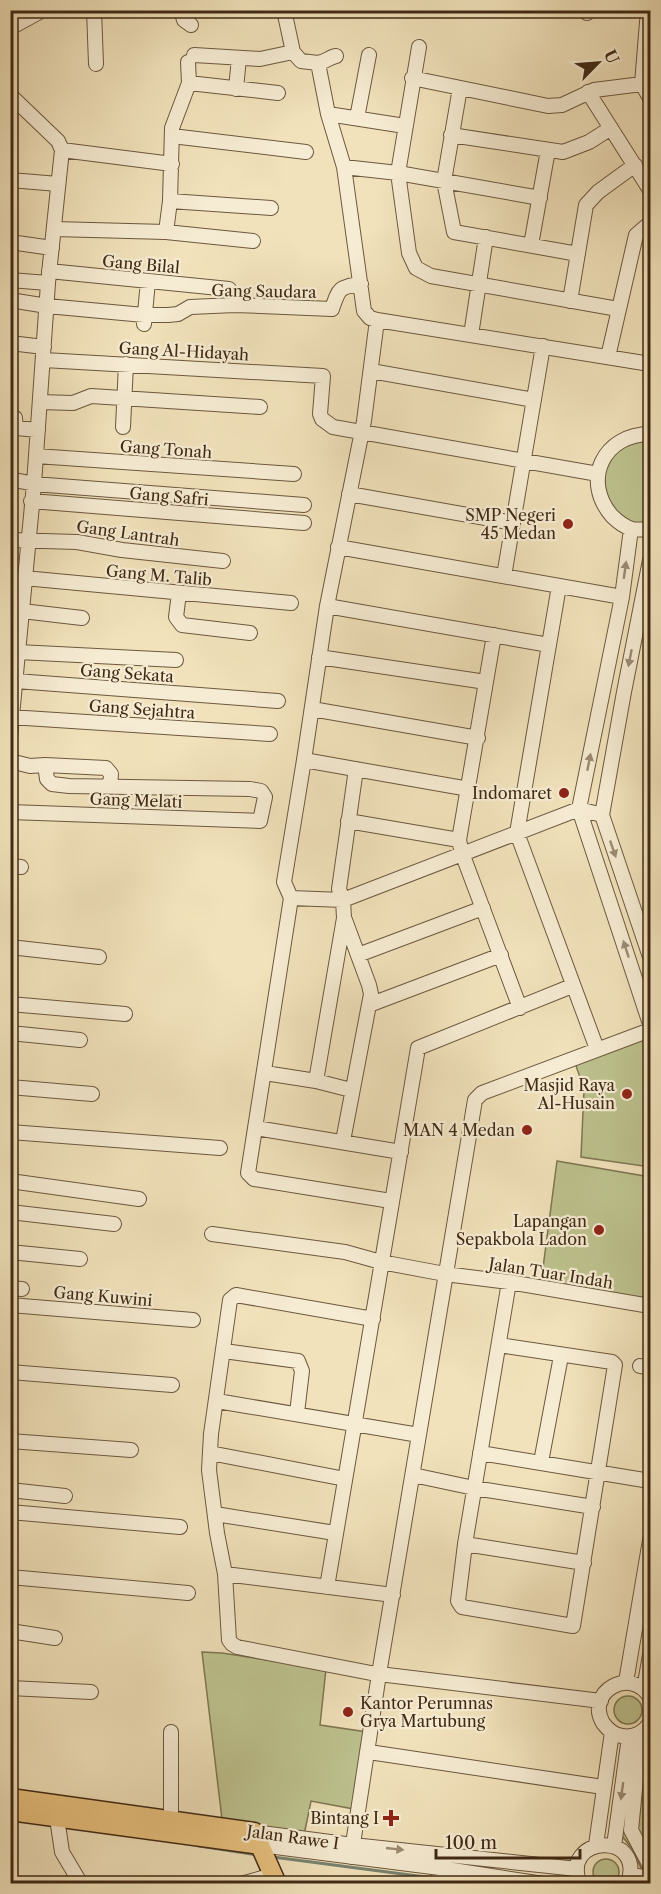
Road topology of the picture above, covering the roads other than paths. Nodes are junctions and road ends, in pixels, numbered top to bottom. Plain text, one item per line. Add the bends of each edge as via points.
1 (43, 10) edge
2 (94, 10) edge
3 (181, 10) edge
4 (284, 10) edge
5 (648, 10) edge
6 (191, 25) dead end
7 (10, 28) edge
8 (647, 40) edge
9 (419, 47) dead end
10 (293, 52) junction
11 (369, 55) dead end
12 (336, 56) dead end
13 (239, 58) junction
14 (318, 63) junction
15 (96, 64) dead end
16 (412, 78) junction
17 (189, 83) junction
18 (646, 83) edge
19 (236, 88) junction
20 (460, 88) junction
21 (588, 92) junction
22 (278, 93) dead end
23 (10, 95) edge
24 (651, 98) edge
25 (328, 114) junction
26 (357, 118) junction
27 (405, 126) junction
28 (611, 128) junction
29 (452, 135) junction
30 (172, 136) junction
31 (62, 150) junction
32 (548, 150) junction
33 (306, 152) dead end
34 (172, 164) junction
35 (635, 165) junction
36 (344, 167) junction
37 (398, 173) junction
38 (10, 180) edge
39 (444, 181) junction
40 (58, 184) junction
41 (651, 190) edge
42 (540, 198) junction
43 (170, 201) junction
44 (271, 208) dead end
45 (651, 223) edge
46 (54, 229) junction
47 (166, 232) junction
48 (486, 237) junction
49 (253, 241) dead end
50 (10, 242) edge
51 (531, 245) junction
52 (52, 248) junction
53 (578, 254) junction
54 (49, 277) junction
55 (10, 280) edge
56 (148, 281) junction
57 (361, 284) junction
58 (479, 285) junction
59 (229, 288) dead end
60 (10, 300) edge
61 (570, 301) junction
62 (47, 306) junction
63 (618, 309) junction
64 (144, 319) junction
65 (376, 320) junction
66 (471, 335) junction
67 (10, 343) edge
68 (543, 346) junction
69 (44, 353) junction
70 (608, 357) junction
71 (126, 364) junction
72 (651, 364) edge
73 (371, 371) junction
74 (124, 398) junction
75 (534, 400) junction
76 (40, 402) junction
77 (260, 407) dead end
78 (10, 416) edge
79 (123, 427) dead end
80 (38, 430) junction
81 (360, 432) junction
82 (651, 434) edge
83 (36, 456) junction
84 (523, 460) junction
85 (294, 474) dead end
86 (598, 474) junction
87 (10, 479) edge
88 (34, 484) junction
89 (349, 494) junction
90 (31, 501) junction
91 (304, 504) dead end
92 (304, 523) dead end
93 (513, 523) junction
94 (631, 528) junction
95 (651, 530) edge
96 (10, 540) edge
97 (28, 542) junction
98 (338, 547) junction
99 (651, 560) edge
100 (223, 561) dead end
101 (504, 576) junction
102 (24, 578) junction
103 (559, 586) junction
104 (17, 592) edge
105 (179, 593) junction
106 (621, 597) junction
107 (291, 603) dead end
108 (327, 606) junction
109 (645, 609) edge
110 (22, 611) junction
111 (82, 618) dead end
112 (250, 633) dead end
113 (494, 635) junction
114 (549, 645) junction
115 (18, 652) junction
116 (319, 657) junction
117 (176, 660) dead end
118 (14, 676) edge
119 (486, 682) junction
120 (278, 701) dead end
121 (312, 709) junction
122 (12, 717) edge
123 (270, 734) dead end
124 (10, 738) edge
125 (478, 738) junction
126 (304, 760) junction
127 (10, 761) edge
128 (45, 765) junction
129 (357, 769) junction
130 (110, 787) junction
131 (470, 789) junction
132 (579, 809) junction
133 (10, 812) edge
134 (602, 815) junction
135 (348, 821) junction
136 (517, 833) junction
137 (461, 846) junction
138 (291, 898) junction
139 (343, 900) junction
140 (483, 908) junction
141 (344, 918) junction
142 (10, 947) edge
143 (501, 955) junction
144 (358, 956) junction
145 (99, 957) dead end
146 (651, 957) edge
147 (573, 986) junction
148 (10, 1004) edge
149 (369, 1005) junction
150 (520, 1008) junction
151 (125, 1014) dead end
152 (651, 1024) edge
153 (651, 1030) edge
154 (10, 1033) edge
155 (80, 1040) dead end
156 (597, 1049) junction
157 (266, 1073) junction
158 (316, 1081) junction
159 (10, 1087) edge
160 (351, 1090) junction
161 (92, 1094) dead end
162 (256, 1128) junction
163 (10, 1132) edge
164 (343, 1142) junction
165 (220, 1148) dead end
166 (400, 1152) junction
167 (10, 1180) edge
168 (139, 1199) dead end
169 (392, 1201) junction
170 (10, 1212) edge
171 (114, 1224) dead end
172 (212, 1234) dead end
173 (10, 1252) edge
174 (80, 1259) dead end
175 (381, 1262) junction
176 (445, 1274) junction
177 (509, 1282) junction
178 (10, 1305) edge
179 (651, 1306) edge
180 (373, 1319) junction
181 (193, 1320) dead end
182 (499, 1345) junction
183 (224, 1351) junction
184 (561, 1356) junction
185 (10, 1372) edge
186 (172, 1385) dead end
187 (217, 1401) junction
188 (297, 1413) junction
189 (356, 1424) junction
190 (419, 1435) junction
191 (10, 1442) edge
192 (131, 1450) dead end
193 (210, 1453) junction
194 (480, 1453) junction
195 (541, 1462) junction
196 (598, 1471) junction
197 (413, 1475) junction
198 (345, 1479) junction
199 (651, 1481) edge
200 (474, 1488) junction
201 (10, 1490) edge
202 (65, 1496) dead end
203 (593, 1507) junction
204 (10, 1512) edge
205 (214, 1514) junction
206 (180, 1527) dead end
207 (335, 1533) junction
208 (651, 1539) edge
209 (465, 1544) junction
210 (584, 1563) junction
211 (225, 1574) junction
212 (10, 1577) edge
213 (327, 1587) junction
214 (188, 1593) dead end
215 (393, 1595) junction
216 (10, 1631) edge
217 (55, 1638) dead end
218 (651, 1655) edge
219 (379, 1674) junction
220 (626, 1682) junction
221 (10, 1688) edge
222 (91, 1692) dead end
223 (647, 1693) edge
224 (601, 1701) junction
225 (651, 1723) edge
226 (171, 1732) dead end
227 (612, 1732) junction
228 (629, 1737) junction
229 (651, 1739) edge
230 (369, 1752) junction
231 (603, 1787) junction
232 (10, 1798) edge
233 (10, 1811) edge
234 (57, 1818) junction
235 (171, 1820) junction
236 (596, 1845) junction
237 (614, 1846) junction
238 (352, 1851) junction
239 (265, 1858) edge
240 (651, 1864) edge
241 (577, 1869) junction
242 (439, 1877) edge
243 (651, 1878) edge
244 (629, 1879) edge
245 (81, 1884) edge
246 (241, 1884) edge
247 (543, 1884) edge
248 (580, 1884) edge

1 - 7 street
2 - 15 street
3 - 6 street via 185,22
4 - 10 street
5 - 8 street
8 - 18 street
9 - 16 street
10 - 13 street via 260,60
10 - 14 street via 301,61
11 - 26 street
12 - 14 street
13 - 17 street via 191,58
13 - 19 street
14 - 25 street
16 - 20 street
16 - 27 street
17 - 19 street
17 - 30 street
18 - 21 street
18 - 24 street
19 - 22 street
20 - 21 street via 548,106 562,105
20 - 29 street
21 - 28 street
23 - 31 street via 58,141
25 - 26 street
25 - 36 street
26 - 27 street
27 - 37 street
28 - 32 street via 579,147 563,152
28 - 35 street
29 - 32 street
29 - 39 street
30 - 33 street
30 - 34 street
31 - 34 street
31 - 40 street
32 - 42 street
34 - 43 street
35 - 41 street
35 - 53 street via 586,205
36 - 37 street
36 - 57 street
37 - 39 street
37 - 58 street via 409,254 416,268 431,276
38 - 40 street
39 - 42 street
39 - 48 street via 454,232
40 - 46 street
42 - 51 street
43 - 44 street
43 - 47 street
45 - 63 street via 636,235
46 - 47 street
46 - 52 street
47 - 49 street
48 - 51 street
48 - 58 street
50 - 52 street
51 - 53 street
52 - 54 street
53 - 61 street
54 - 55 street, Gang Bilal
54 - 56 street, Gang Bilal
54 - 62 street
56 - 59 street, Gang Bilal
56 - 64 street
57 - 64 street, Gang Saudara via 342,287 332,309 236,305 190,308 178,314
57 - 65 street via 365,313
58 - 61 street
58 - 66 street
60 - 62 street, Gang Saudara
61 - 63 street
62 - 64 street, Gang Saudara
62 - 69 street
63 - 70 street
65 - 66 street
65 - 73 street
66 - 68 street
67 - 69 street, Gang Al-Hidayah
68 - 70 street
68 - 75 street
69 - 71 street, Gang Al-Hidayah
69 - 76 street
70 - 72 street
71 - 74 street
71 - 81 street, Gang Al-Hidayah via 323,376 322,419 333,427
73 - 75 street
73 - 81 street
74 - 76 street via 91,396 73,404
74 - 77 street
74 - 79 street
75 - 84 street
76 - 80 street
78 - 80 street via 15,418 16,428
80 - 83 street
81 - 84 street
81 - 89 street
82 - 86 street via 636,434 618,441 605,455
83 - 85 street, Gang Tonah
83 - 88 street
84 - 86 street
84 - 93 street
86 - 94 street via 598,491 604,507
87 - 88 street
88 - 90 street
88 - 91 street
89 - 93 street
89 - 98 street
90 - 92 street, Gang Safri
90 - 97 street
93 - 101 street
94 - 95 street
106 -> 94 street
96 - 97 street, Gang Lantrah
97 - 100 street, Gang Lantrah via 77,542
97 - 102 street
98 - 101 street
98 - 108 street
99 - 109 street
101 - 103 street
102 - 104 street
102 - 105 street, Gang M. Talib
103 - 106 street
103 - 114 street
104 - 110 street
105 - 107 street, Gang M. Talib
105 - 112 street via 177,617 182,625
132 -> 106 street
108 - 113 street
108 - 116 street
109 -> 134 street
110 - 111 street
110 - 115 street
113 - 114 street
113 - 119 street
114 - 136 street
115 - 117 street
115 - 118 street
116 - 119 street
116 - 121 street
118 - 120 street, Gang Sekata
118 - 122 street
119 - 125 street
121 - 125 street
121 - 126 street
122 - 123 street, Gang Sejahtra
122 - 124 street
125 - 131 street
126 - 129 street
126 - 138 street via 284,882
127 - 128 street
128 - 130 street via 52,784
128 - 130 street via 106,768 111,774
129 - 131 street
129 - 135 street
130 - 133 street, Gang Melati via 261,791 265,797 260,821
131 - 137 street
132 - 134 street
132 - 136 street
152 -> 132 street
134 -> 146 street
135 - 137 street
135 - 139 street via 339,889
136 - 137 street
136 - 147 street
137 - 139 street
137 - 140 street
138 - 139 street
138 - 157 street
139 - 141 street
140 - 143 street
140 - 144 street
141 - 144 street
141 - 158 street
142 - 145 street
143 - 149 street
143 - 150 street
144 - 149 street via 370,990
147 - 150 street
147 - 156 street
148 - 151 street
149 - 160 street
150 - 166 street via 418,1048
153 - 156 street
154 - 155 street
156 - 176 street via 482,1093 475,1100
157 - 158 street
157 - 162 street
158 - 160 street
159 - 161 street
160 - 164 street
162 - 164 street
162 - 169 street via 248,1173 254,1179
163 - 165 street
164 - 166 street
166 - 169 street
167 - 168 street
169 - 175 street
170 - 171 street
172 - 175 street, Jalan Tuar Indah via 345,1252
173 - 174 street
175 - 176 street, Jalan Tuar Indah
175 - 180 street
176 - 177 street, Jalan Tuar Indah
176 - 190 street
177 - 179 street, Jalan Tuar Indah
177 - 182 street
178 - 181 street, Gang Kuwini
180 - 183 street via 236,1295 230,1300
180 - 189 street
182 - 184 street
182 - 194 street
183 - 187 street
183 - 188 street via 298,1361 302,1371
184 - 195 street
184 - 196 street via 615,1365
185 - 186 street
187 - 188 street
187 - 193 street
188 - 189 street
189 - 190 street
189 - 198 street
190 - 197 street
191 - 192 street
193 - 198 street
193 - 205 street
194 - 195 street
194 - 200 street
195 - 196 street
196 - 199 street
196 - 203 street
197 - 200 street
197 - 215 street
198 - 207 street
200 - 203 street
200 - 209 street
201 - 202 street
203 - 210 street
204 - 206 street
205 - 207 street
205 - 211 street
207 - 213 street
208 - 220 street
209 - 210 street
209 - 210 street via 459,1605 570,1626 574,1625
211 - 213 street
211 - 219 street via 228,1636 232,1644
212 - 214 street
213 - 215 street
215 - 219 street
216 - 217 street
218 - 223 street
219 - 224 street
219 - 230 street
220 - 223 street
220 - 224 street via 610,1688
221 - 222 street
224 - 227 street via 601,1719
225 - 228 street
226 - 235 street
227 - 228 street
227 - 231 street
228 -> 237 street
229 - 240 street via 639,1748 631,1830
230 - 231 street
230 - 238 street
231 - 236 street
232 - 235 main road, Jalan Rawe I
233 - 234 main road, Jalan Rawe I
234 - 239 main road, Jalan Rawe I
234 - 245 street via 62,1852
235 - 239 main road, Jalan Rawe I
236 - 237 street
236 - 241 street via 583,1854
237 - 244 street via 627,1857
238 - 239 street, Jalan Rawe I
238 -> 241 street, Jalan Rawe I
238 - 242 street, Jalan Rawe I
239 - 246 street
241 - 248 street
242 - 247 street, Jalan Rawe I
243 - 244 street

